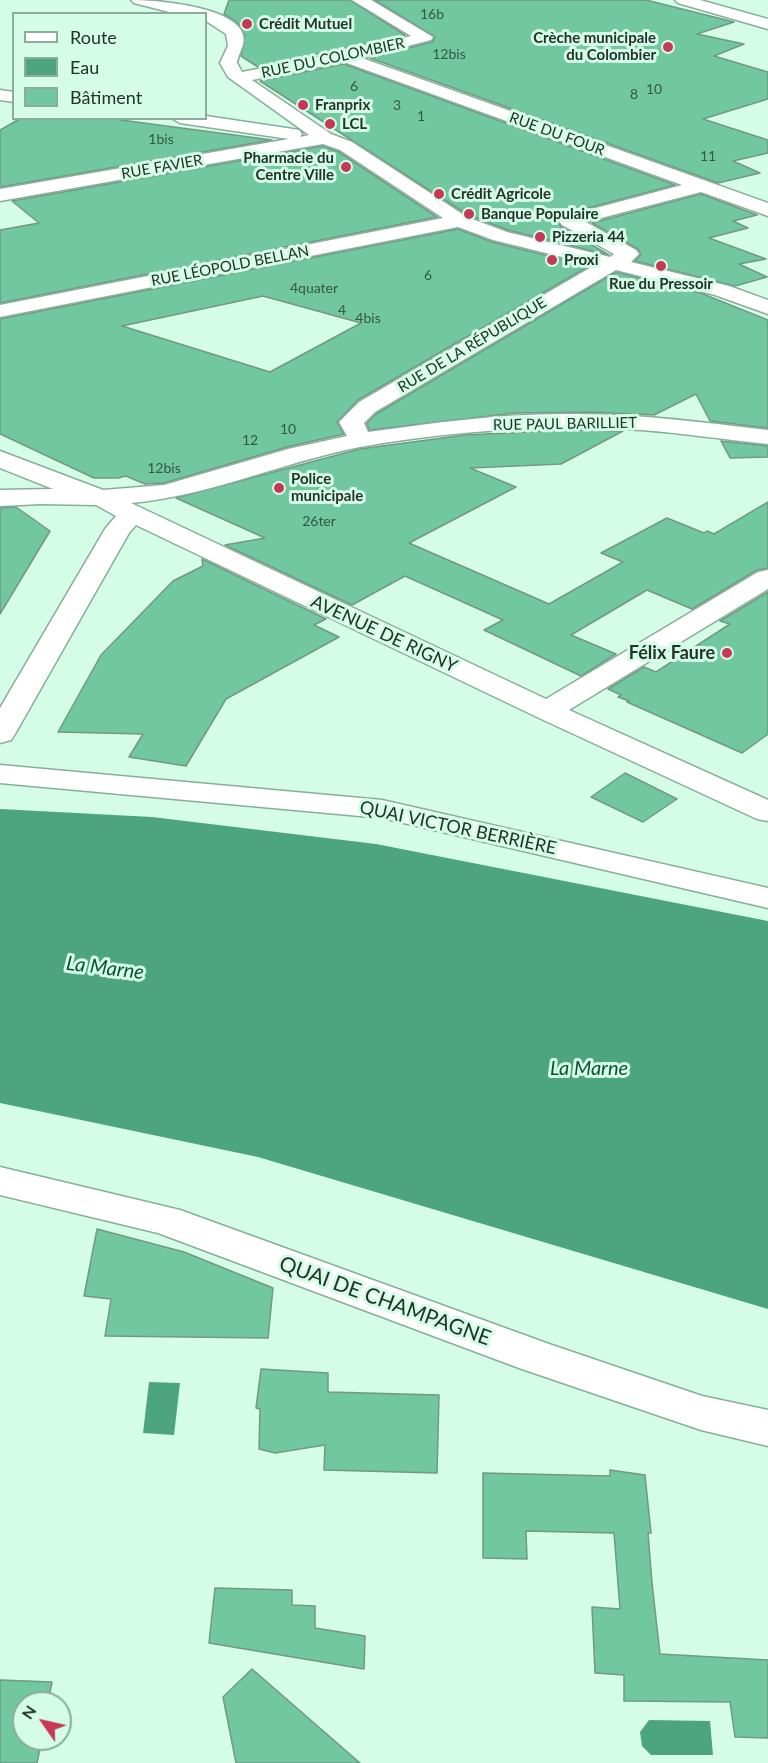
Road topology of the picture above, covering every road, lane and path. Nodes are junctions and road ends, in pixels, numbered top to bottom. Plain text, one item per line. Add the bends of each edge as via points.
1 (139, 0) edge
2 (205, 0) edge
3 (360, 0) edge
4 (683, 0) edge
5 (219, 1) edge
6 (158, 3) junction
7 (194, 12) edge
8 (207, 14) edge
9 (207, 16) edge
10 (768, 24) edge
11 (345, 57) junction
12 (238, 78) junction
13 (195, 120) edge
14 (325, 138) junction
15 (702, 186) junction
16 (0, 195) edge
17 (768, 210) edge
18 (460, 221) junction
19 (614, 263) junction
20 (768, 308) edge
21 (0, 311) edge
22 (768, 437) edge
23 (361, 440) junction
24 (0, 458) edge
25 (0, 498) edge
26 (101, 498) junction
27 (133, 513) junction
28 (768, 578) edge
29 (547, 711) junction
30 (0, 734) edge
31 (0, 774) edge
32 (768, 812) edge
33 (768, 898) edge
34 (0, 1181) edge
35 (768, 1428) edge

1 - 6 street
2 - 6 street
3 - 11 street, RUE DU COLOMBIER via 425,37
4 - 10 street
5 - 8 street
6 - 7 street
9 - 12 street via 234,32 236,46 227,59
11 - 12 street, RUE DU COLOMBIER
11 - 15 street, RUE DU FOUR
12 - 14 street
13 - 14 street
14 - 16 street, RUE FAVIER
14 - 18 street via 346,146
15 - 17 street, RUE DU FOUR
15 - 19 street via 569,221 629,254
18 - 19 street via 500,236
18 - 21 street, RUE LÉOPOLD BELLAN
19 - 20 street via 722,290
19 - 23 street, RUE DE LA RÉPUBLIQUE via 367,407 351,422
22 - 23 street, RUE PAUL BARILLIET via 642,423 564,421 483,424
23 - 26 street, RUE PAUL BARILLIET via 166,492
24 - 26 street, AVENUE DE RIGNY
25 - 26 street
26 - 27 street, AVENUE DE RIGNY
27 - 29 street, AVENUE DE RIGNY
27 - 30 street via 118,529
28 - 29 street
29 - 32 street, AVENUE DE RIGNY
31 - 33 street, QUAI VICTOR BERRIÈRE via 382,809
34 - 35 street, QUAI DE CHAMPAGNE via 166,1220 534,1356 701,1413

